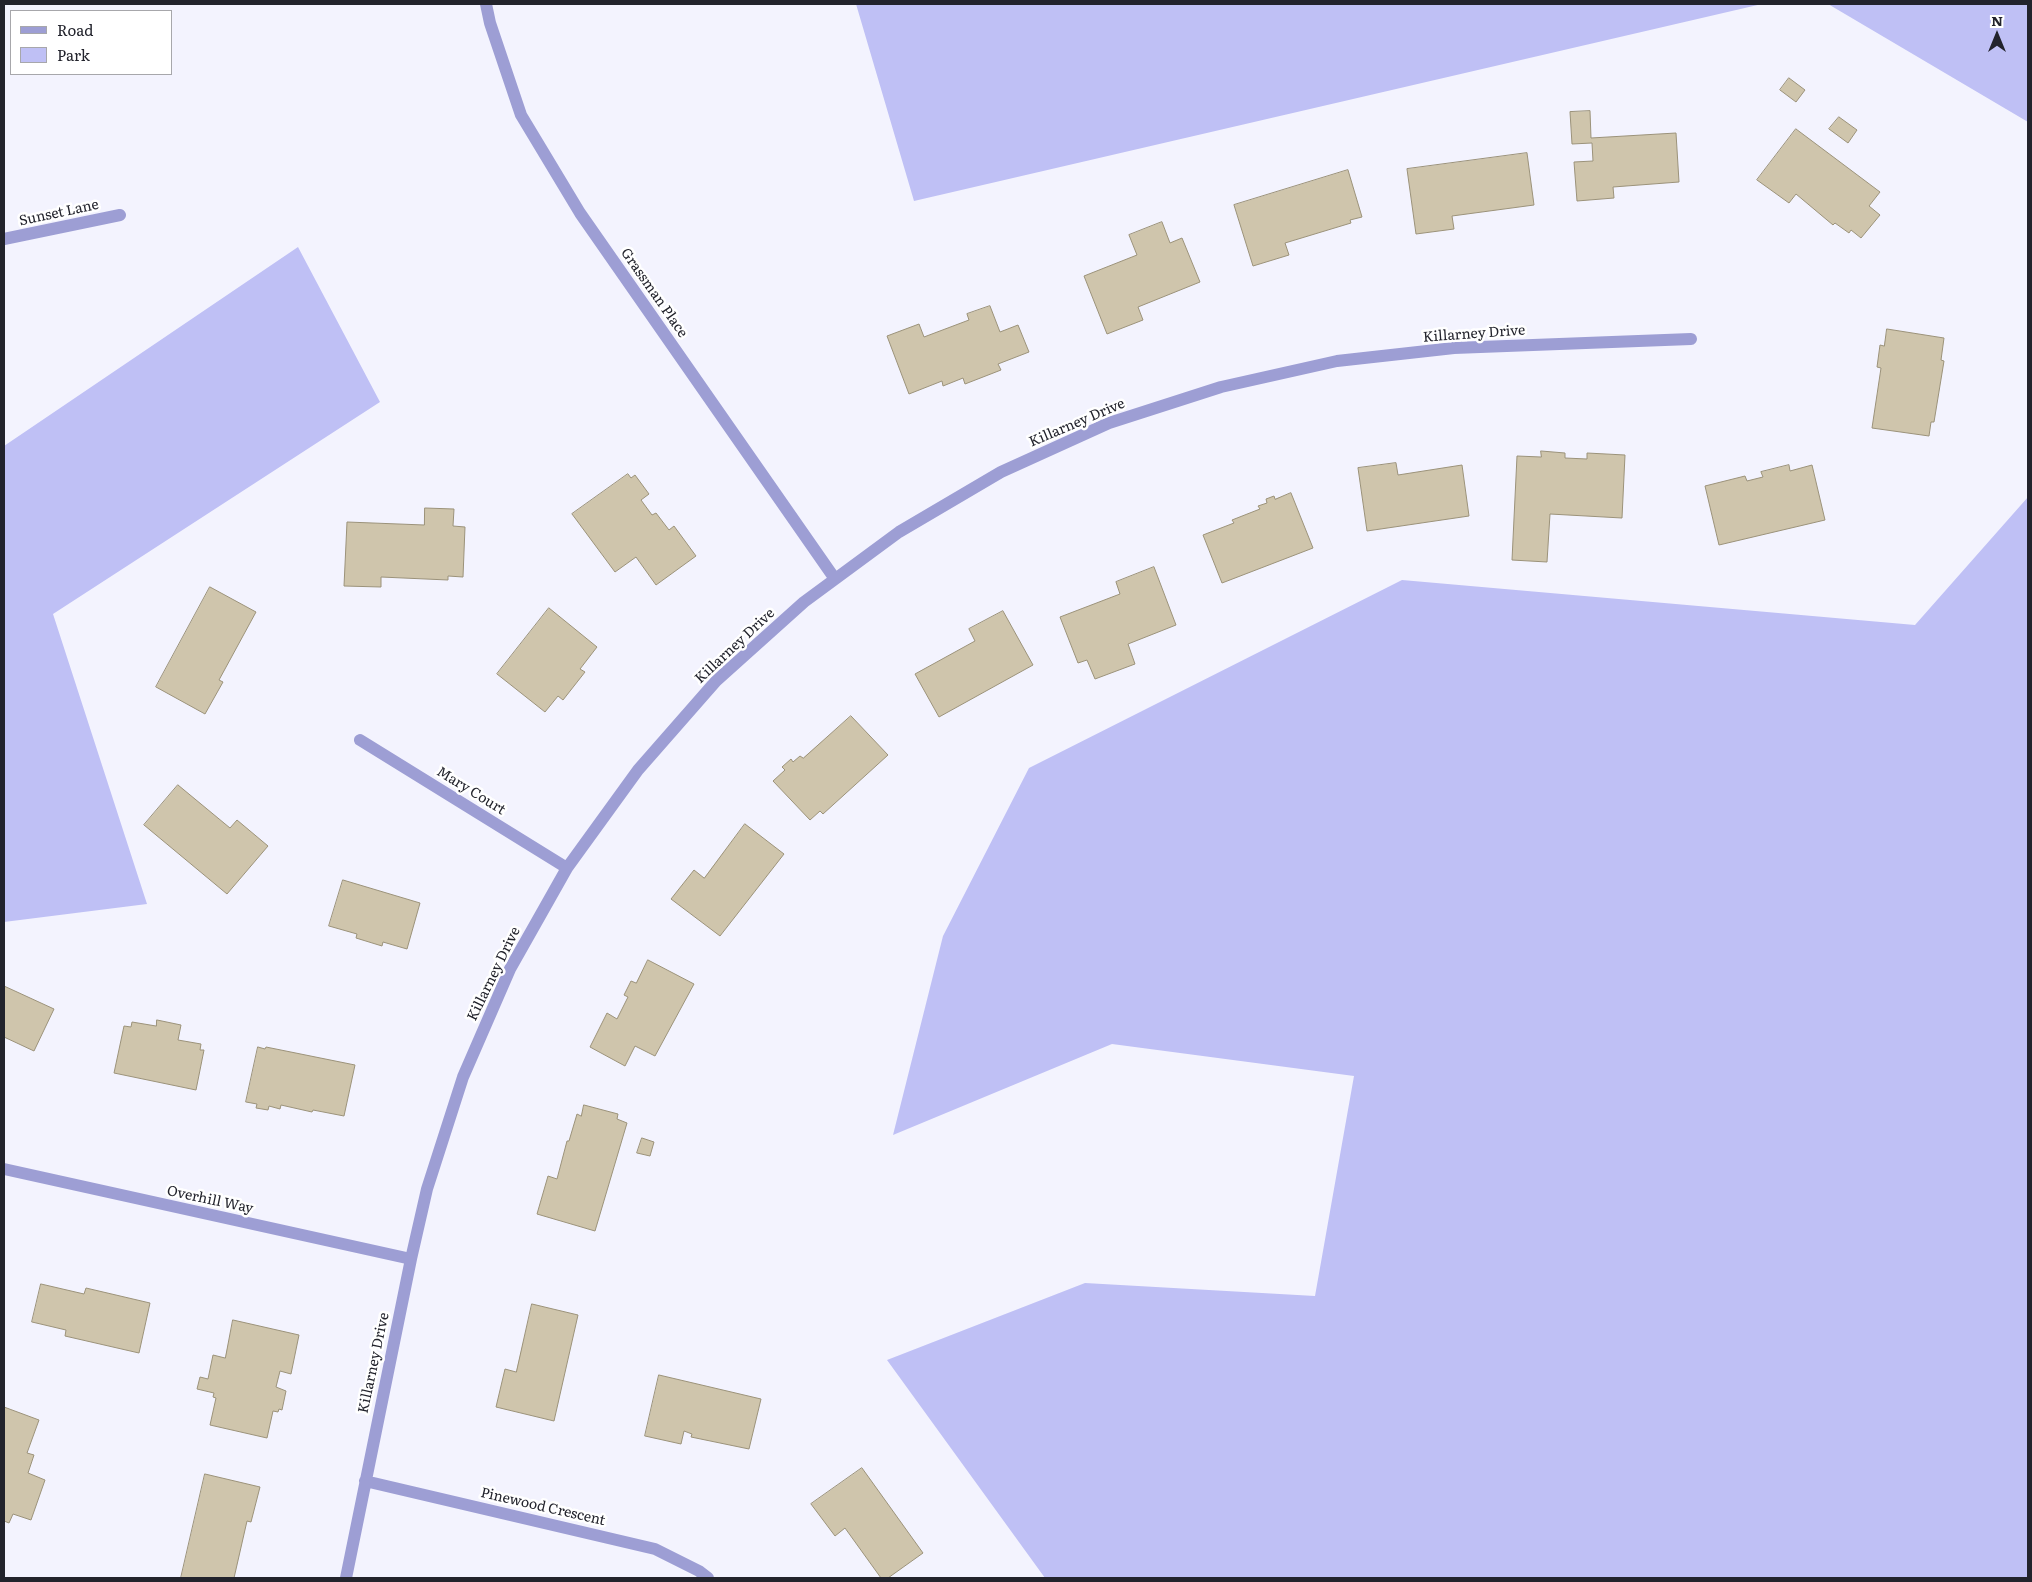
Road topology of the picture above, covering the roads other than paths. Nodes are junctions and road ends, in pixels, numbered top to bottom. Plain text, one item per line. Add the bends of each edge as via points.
1 (486, 4) edge
2 (120, 215) dead end
3 (4, 239) edge
4 (1691, 339) dead end
5 (835, 579) junction
6 (360, 740) dead end
7 (567, 868) junction
8 (4, 1168) edge
9 (411, 1259) junction
10 (365, 1481) junction
11 (346, 1578) edge
12 (708, 1578) edge

1 - 5 street, Grassman Place via 521,115 565,189
2 - 3 street, Sunset Lane
4 - 5 street, Killarney Drive via 1454,348 1337,361 1221,387 1109,424 1001,472 899,532
5 - 7 street, Killarney Drive via 804,602 716,681 638,770
6 - 7 street, Mary Court
7 - 9 street, Killarney Drive via 510,968 463,1076 427,1189
8 - 9 street, Overhill Way
9 - 10 street, Killarney Drive
10 - 11 street, Killarney Drive
10 - 12 street, Pinewood Crescent via 656,1549

